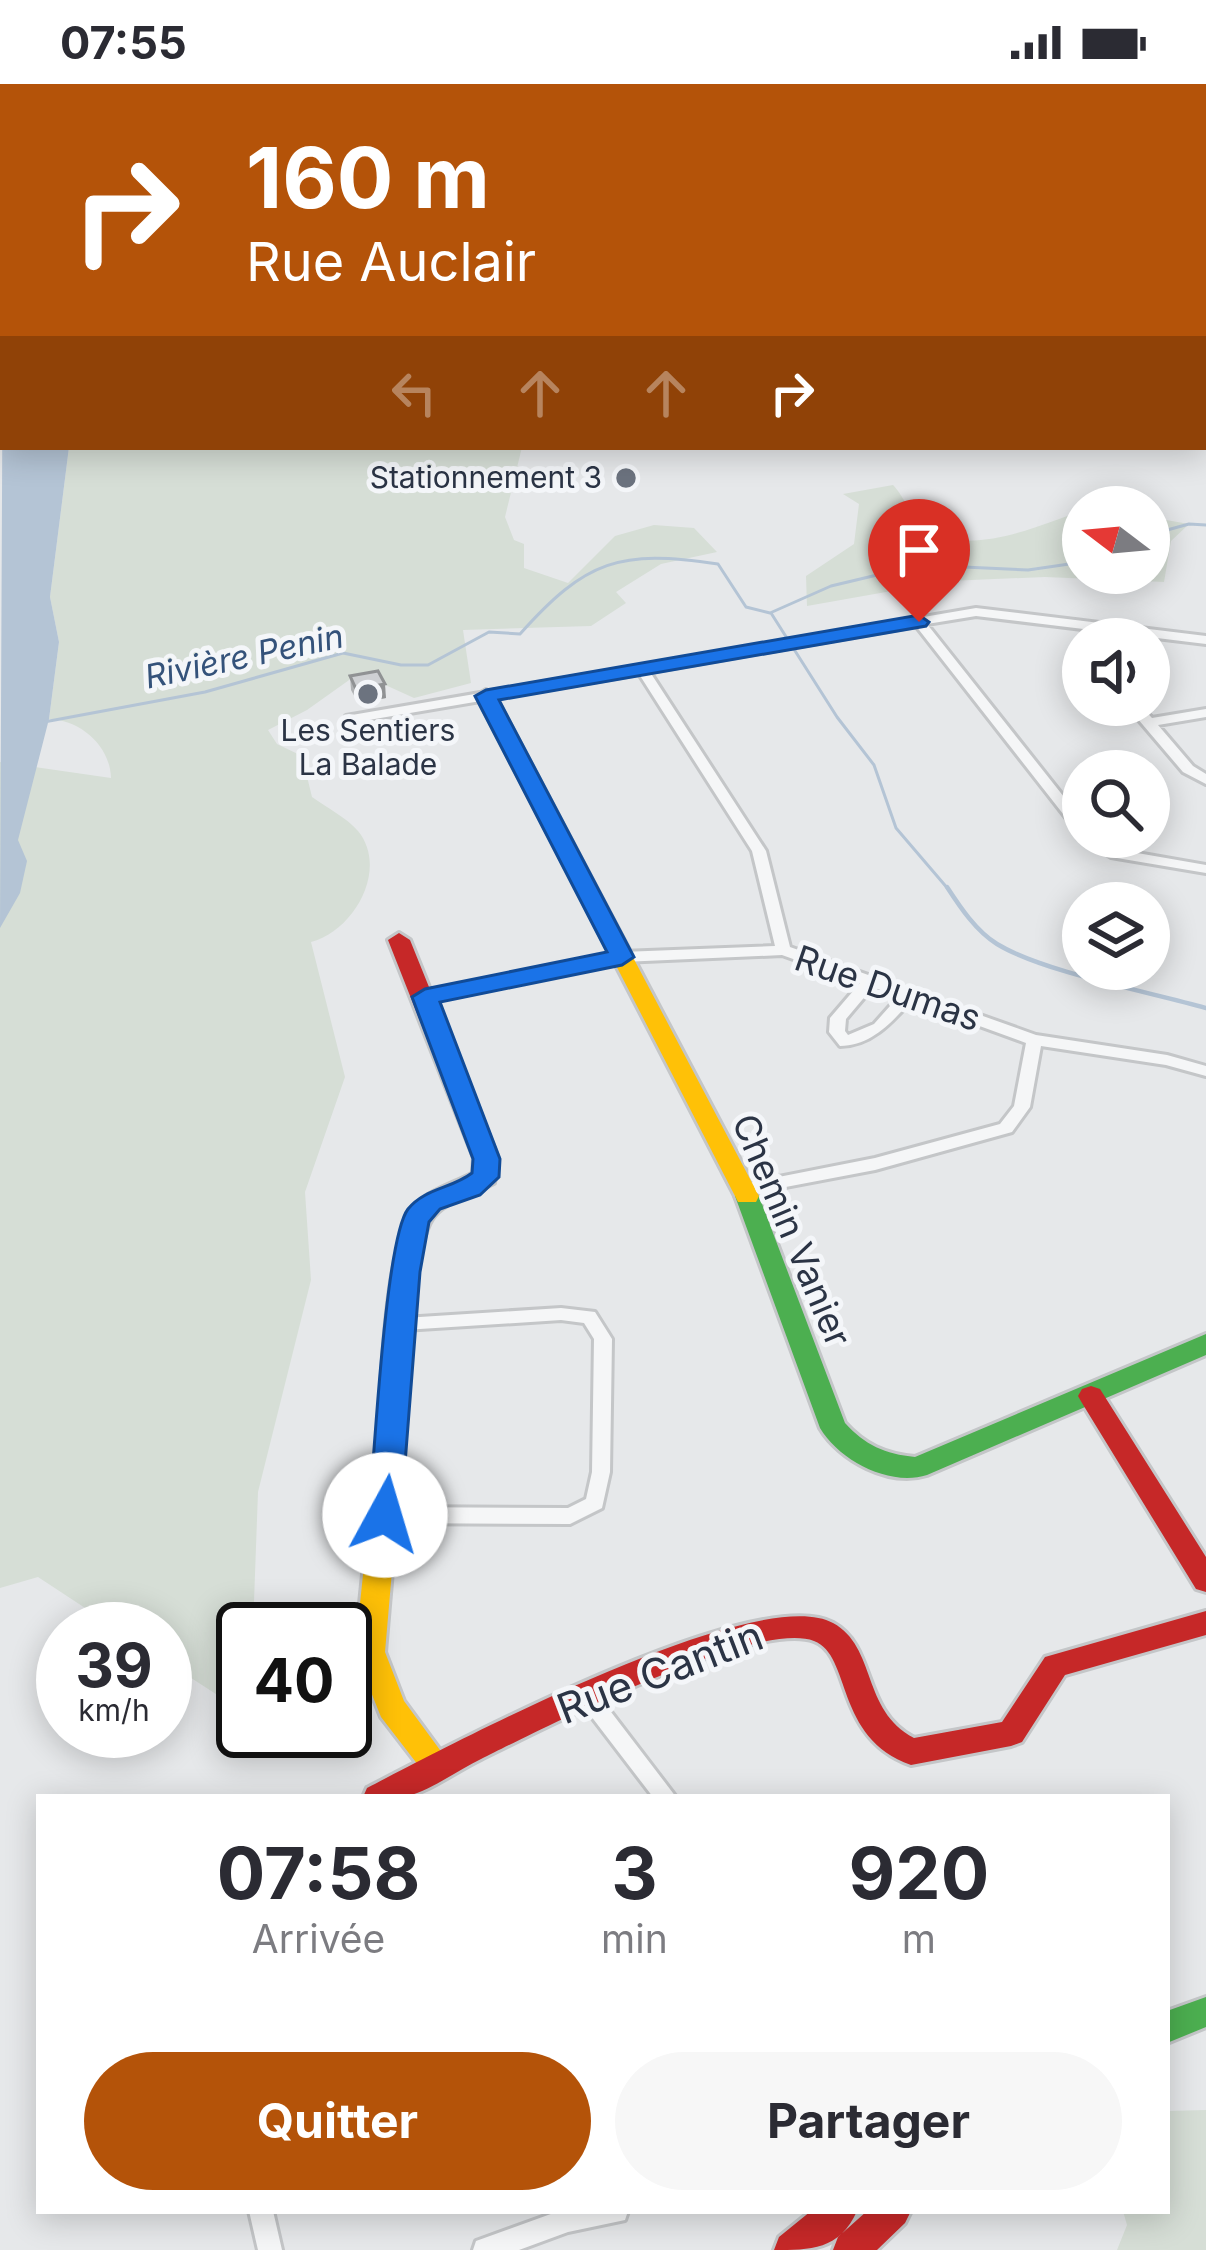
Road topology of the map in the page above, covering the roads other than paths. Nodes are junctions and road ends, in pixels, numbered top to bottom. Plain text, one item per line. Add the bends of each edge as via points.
1 (919, 622) junction
2 (1062, 625) edge
3 (1170, 637) edge
4 (1206, 640) edge
5 (642, 669) junction
6 (486, 696) junction
7 (1206, 713) edge
8 (351, 719) dead end
9 (1170, 719) edge
10 (1151, 726) edge
11 (1206, 780) edge
12 (1062, 803) edge
13 (1140, 858) edge
14 (1206, 869) edge
15 (399, 940) dead end
16 (783, 950) junction
17 (622, 957) junction
18 (870, 981) junction
19 (908, 995) junction
20 (425, 997) junction
21 (1034, 1040) junction
22 (1206, 1071) edge
23 (745, 1189) junction
24 (404, 1324) junction
25 (1206, 1344) edge
26 (1091, 1396) junction
27 (385, 1515) junction
28 (1206, 1581) edge
29 (1206, 1623) edge
30 (588, 1697) junction
31 (436, 1765) junction
32 (383, 1794) edge
33 (663, 1794) edge
34 (1206, 2012) edge
35 (1170, 2026) edge
36 (262, 2214) edge
37 (600, 2214) edge
38 (835, 2214) edge
39 (889, 2214) edge
40 (270, 2250) edge
41 (485, 2250) edge
42 (792, 2250) edge
43 (851, 2250) edge

1 - 2 street via 991,612
1 - 5 street
1 - 12 street
3 - 4 street
5 - 6 street
5 - 16 street via 759,851
6 - 8 street
6 - 17 street, Chemin Vanier
7 - 9 street
10 - 11 street
13 - 14 street
15 - 20 street
16 - 17 street, Rue Dumas
16 - 18 street, Rue Dumas
17 - 20 street, Rue Dumas
17 - 23 street, Chemin Vanier
18 - 19 street, Rue Dumas
18 - 19 street via 838,1018 846,1042 879,1028
19 - 21 street, Rue Dumas
20 - 24 street via 486,1159 485,1177 430,1202 415,1220
21 - 22 street, Rue Dumas
21 - 23 street via 1022,1107 1006,1128
23 - 26 street, Chemin Vanier via 833,1428 851,1452 879,1465 917,1468
24 - 27 street
24 - 27 street via 589,1317 602,1339 601,1472 595,1503 570,1516
25 - 26 street, Chemin Vanier
26 - 28 street
27 - 31 street via 370,1652 392,1708
29 - 30 street, Rue Cantin via 1055,1666 1011,1732 911,1752 877,1730 844,1652 808,1623 693,1651
30 - 31 street, Rue Cantin
30 - 33 street
31 - 32 street, Rue Cantin
34 - 35 street
36 - 40 street
37 - 41 street
38 - 42 street
39 - 43 street

